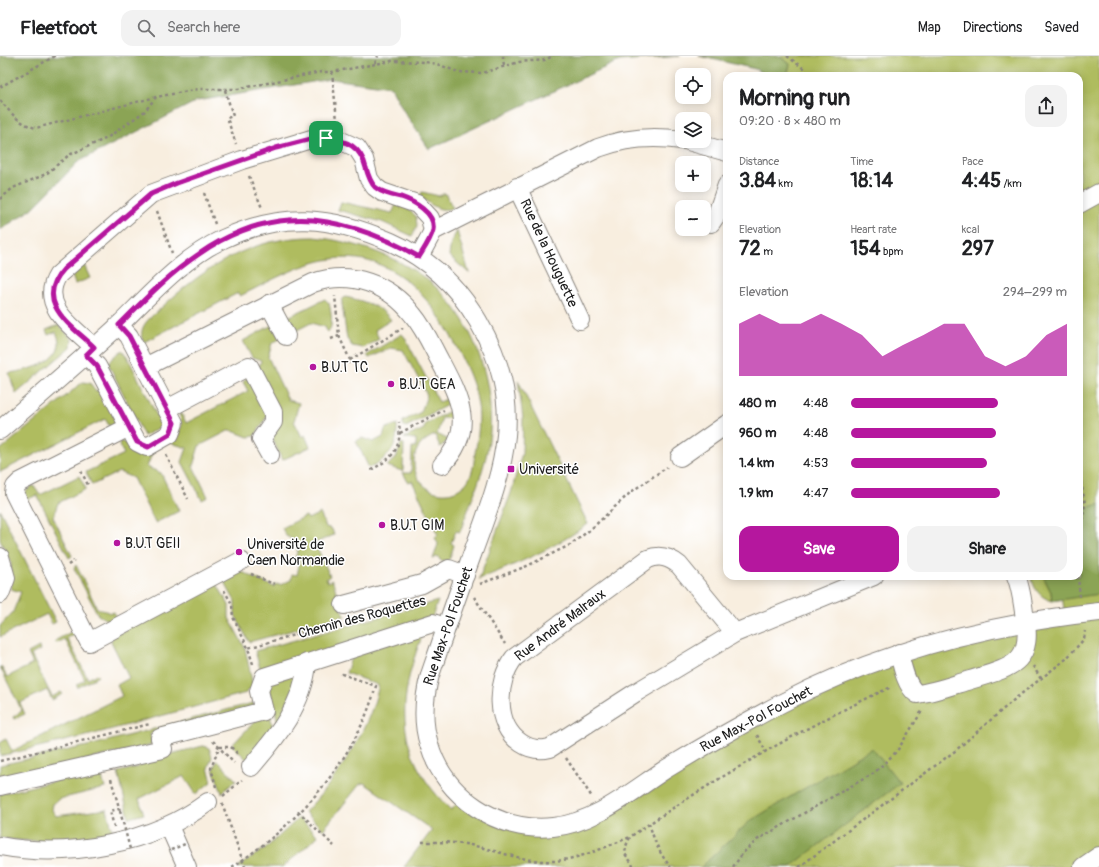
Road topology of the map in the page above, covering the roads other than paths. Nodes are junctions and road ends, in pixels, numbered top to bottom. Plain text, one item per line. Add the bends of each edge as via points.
1 (675, 140) edge
2 (711, 147) edge
3 (723, 151) edge
4 (517, 187) junction
5 (1099, 193) edge
6 (723, 197) edge
7 (1083, 202) edge
8 (711, 223) dead end
9 (433, 231) junction
10 (419, 257) junction
11 (269, 304) junction
12 (580, 320) dead end
13 (119, 325) junction
14 (286, 336) dead end
15 (90, 351) junction
16 (145, 367) junction
17 (167, 409) junction
18 (723, 427) edge
19 (129, 428) junction
20 (0, 430) edge
21 (270, 455) dead end
22 (680, 457) road end
23 (442, 464) dead end
24 (0, 557) edge
25 (241, 561) dead end
26 (860, 580) edge
27 (1017, 580) edge
28 (470, 581) junction
29 (0, 594) edge
30 (346, 613) road end
31 (1091, 613) edge
32 (1026, 622) junction
33 (446, 627) junction
34 (735, 633) junction
35 (899, 653) junction
36 (307, 663) junction
37 (249, 771) road end
38 (0, 786) edge
39 (217, 802) road end
40 (169, 826) junction
41 (0, 846) edge
42 (1099, 856) edge
43 (187, 867) edge
44 (1083, 867) edge

1 - 4 street, Rue de la Houguette via 640,139 611,143
2 - 3 street
4 - 9 street, Rue de la Houguette
4 - 12 street, Rue de la Houguette
5 - 7 street
6 - 8 street
9 - 10 street
9 - 15 street via 430,218 417,204 382,192 375,187 369,179 360,151 342,141 311,139 242,160 151,194 58,275 52,291 55,308
10 - 13 street, Rue Max-Pol Fouchet via 384,239 349,228 303,220 274,222 232,236 197,254
10 - 28 street, Rue Max-Pol Fouchet via 448,279 470,307 494,354 506,403 507,430 502,468
11 - 14 street
11 - 16 street
11 - 23 street via 313,282 334,277 362,280 382,289 402,303 416,318 460,402 462,420 458,440 452,453
13 - 15 street, Rue Max-Pol Fouchet
13 - 16 street via 129,336
15 - 19 street
15 - 20 street, Rue Max-Pol Fouchet
16 - 17 street
17 - 19 street via 174,423 170,434 148,447 137,442
17 - 21 street via 249,366 273,412 273,422 261,439
18 - 22 street
19 - 25 street via 20,482 14,490 89,642
24 - 29 street via 6,578
26 - 34 street, Rue André Malraux
27 - 32 street
28 - 30 street via 449,569 422,584
28 - 33 street, Rue Max-Pol Fouchet
31 - 32 street, Rue Max-Pol Fouchet
32 - 35 street, Rue Max-Pol Fouchet via 934,642
32 - 35 street via 1028,642 1015,663 1004,670 917,694 907,679
33 - 35 street, Rue Max-Pol Fouchet via 425,696 426,732 433,756 446,779 474,807 497,820 526,828 553,827 580,820 783,702
33 - 36 street via 433,623
34 - 34 street, Rue André Malraux via 679,565 663,556 648,559 524,650 510,664 505,676 501,701 503,720 515,738 531,749 543,750 557,744 635,693
36 - 37 street via 303,686 293,709
36 - 38 street via 264,677 259,691 264,711 160,738 163,749
39 - 40 street
40 - 41 street via 129,839 84,847 45,850
40 - 43 street
42 - 44 street

